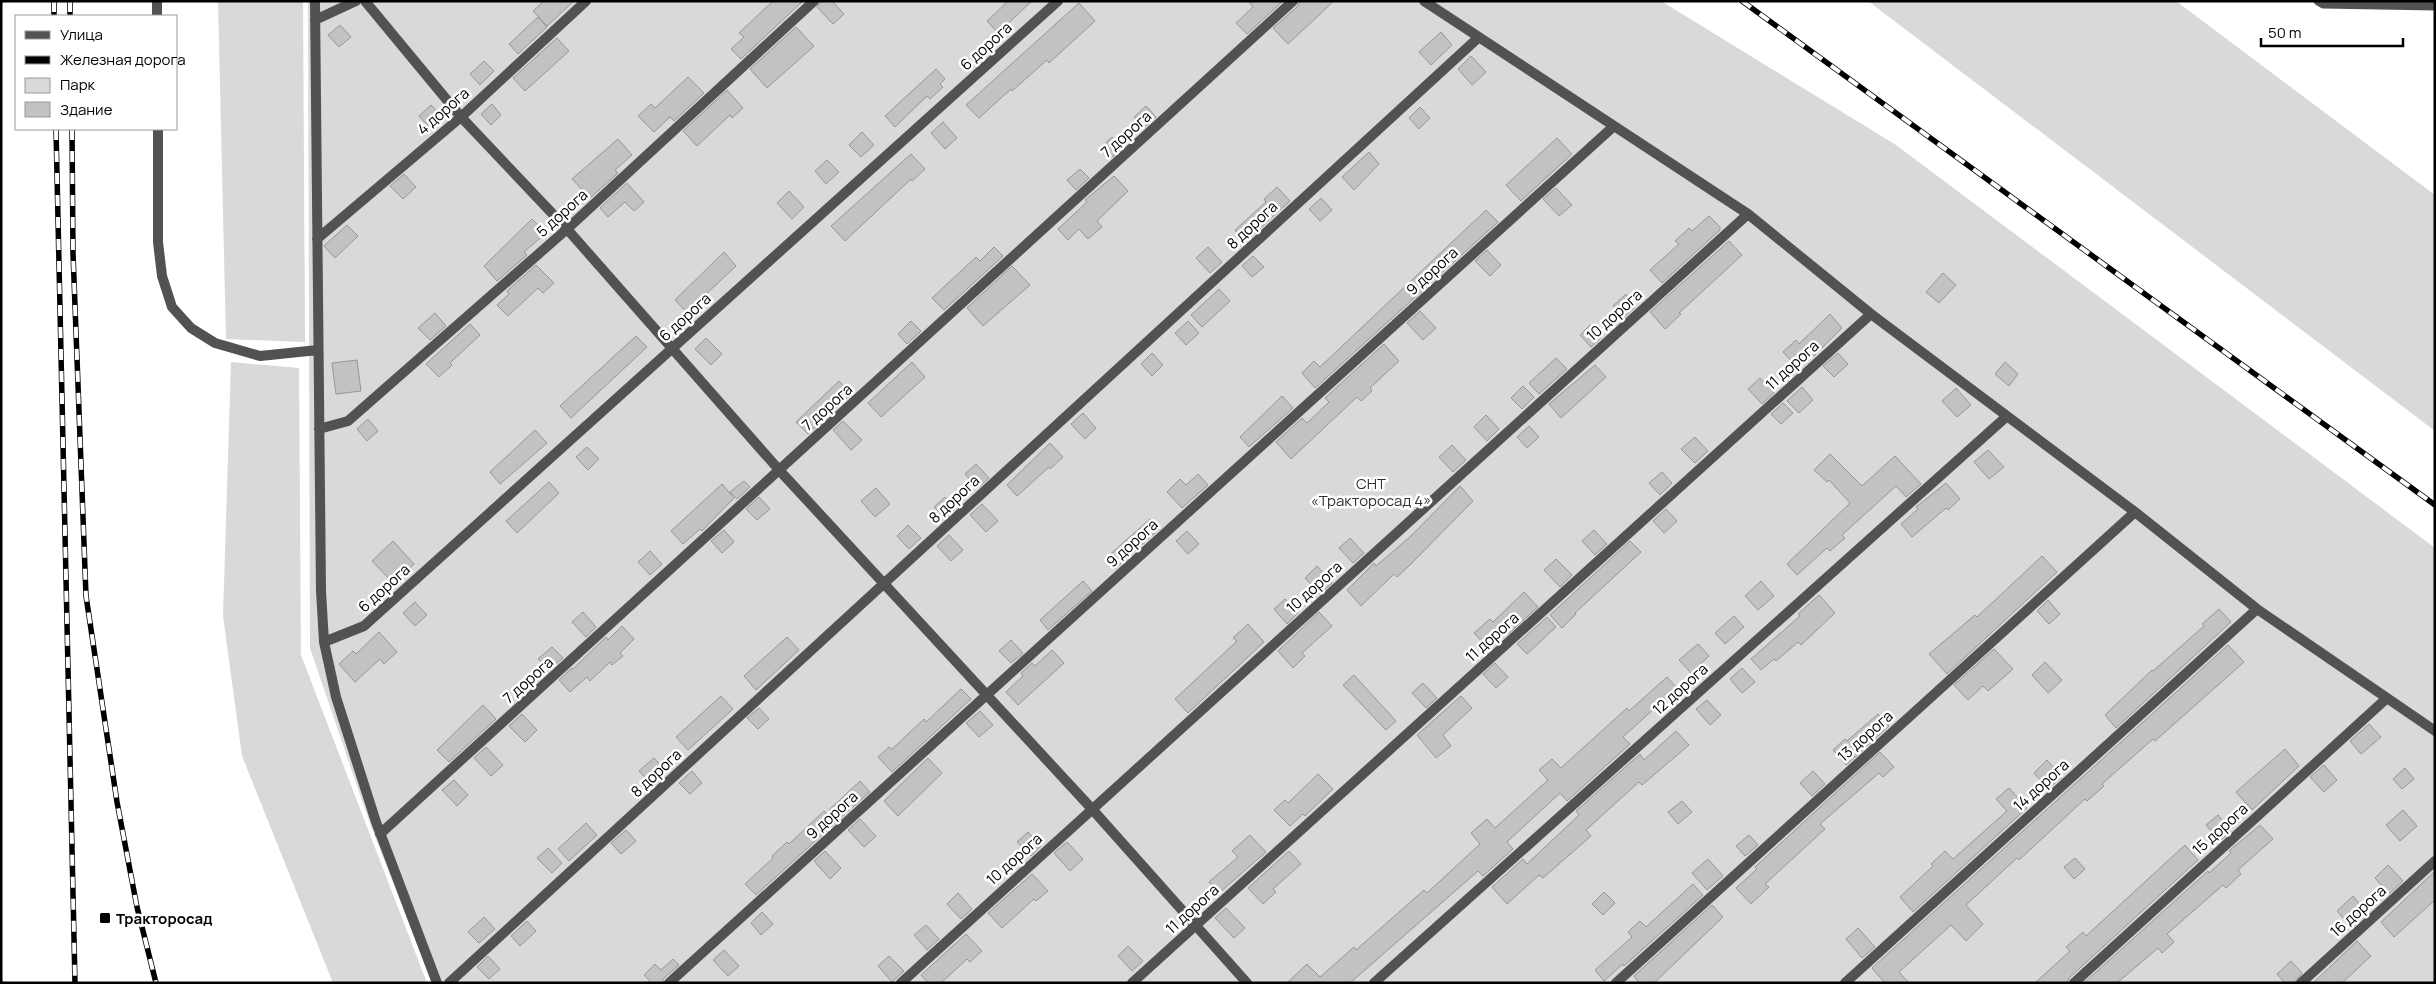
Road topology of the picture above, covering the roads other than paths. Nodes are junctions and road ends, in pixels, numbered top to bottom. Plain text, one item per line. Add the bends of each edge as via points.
1 (158, 1) edge
2 (315, 1) edge
3 (356, 1) edge
4 (365, 1) edge
5 (586, 1) edge
6 (814, 1) edge
7 (1058, 1) edge
8 (1293, 1) edge
9 (1424, 1) edge
10 (2318, 1) edge
11 (2435, 6) edge
12 (158, 15) edge
13 (315, 20) junction
14 (1479, 37) junction
15 (461, 117) junction
16 (1614, 126) junction
17 (158, 130) edge
18 (1748, 214) junction
19 (567, 228) junction
20 (317, 239) junction
21 (1871, 314) junction
22 (671, 349) junction
23 (318, 350) junction
24 (2006, 417) junction
25 (318, 429) junction
26 (780, 470) junction
27 (2135, 512) junction
28 (884, 584) junction
29 (2257, 609) junction
30 (324, 642) junction
31 (986, 696) junction
32 (2387, 698) junction
33 (2435, 731) edge
34 (1092, 809) junction
35 (380, 834) junction
36 (2435, 861) edge
37 (1196, 925) junction
38 (437, 983) edge
39 (449, 983) edge
40 (669, 983) edge
41 (900, 983) edge
42 (1132, 983) edge
43 (1247, 983) edge
44 (1374, 983) edge
45 (1616, 983) edge
46 (1845, 983) edge
47 (2074, 983) edge
48 (2301, 983) edge

1 - 12 street
2 - 13 street
3 - 13 street
4 - 15 street
5 - 15 street, 4 дорога
6 - 19 street, 5 дорога
7 - 22 street, 6 дорога
8 - 26 street, 7 дорога
9 - 14 street
10 - 11 lane via 2323,4
13 - 20 street
14 - 16 street
14 - 28 street, 8 дорога
15 - 19 street
15 - 20 street, 4 дорога
16 - 18 street
16 - 31 street, 9 дорога
17 - 23 street via 158,242 162,276 172,307 191,328 224,346 260,356
18 - 21 street
18 - 34 street, 10 дорога
19 - 22 street
19 - 25 street, 5 дорога via 348,421
20 - 23 street
21 - 24 street
21 - 37 street, 11 дорога
22 - 26 street
22 - 30 street, 6 дорога via 364,626
23 - 25 street
24 - 27 street
24 - 44 street, 12 дорога
25 - 30 street
26 - 28 street
26 - 35 street, 7 дорога
27 - 29 street
27 - 45 street, 13 дорога
28 - 31 street
28 - 39 street, 8 дорога
29 - 32 street
29 - 46 street, 14 дорога
30 - 35 street via 336,697
31 - 34 street
31 - 40 street, 9 дорога
32 - 33 street
32 - 47 street, 15 дорога
34 - 37 street
34 - 41 street, 10 дорога
35 - 38 street
36 - 48 street, 16 дорога
37 - 42 street, 11 дорога
37 - 43 street

